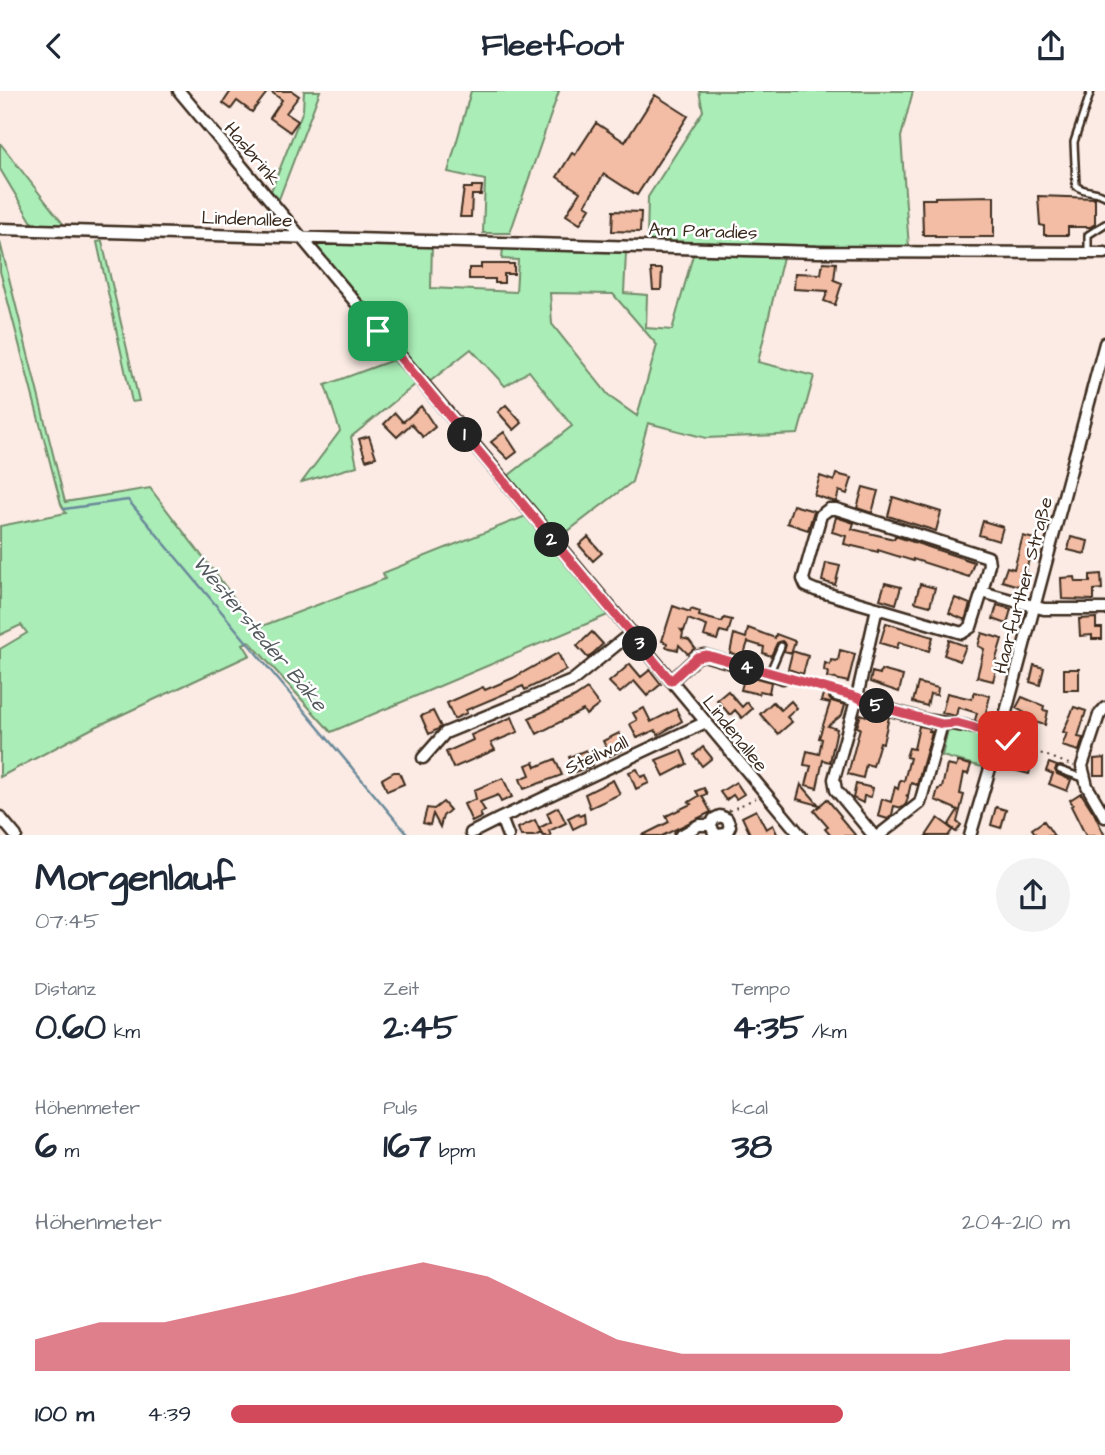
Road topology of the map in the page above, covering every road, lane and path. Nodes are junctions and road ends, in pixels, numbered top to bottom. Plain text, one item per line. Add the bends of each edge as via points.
1 (179, 91) edge
2 (1091, 91) edge
3 (1105, 196) edge
4 (1105, 224) edge
5 (0, 229) edge
6 (300, 236) junction
7 (1088, 253) junction
8 (1105, 253) edge
9 (1105, 343) edge
10 (982, 592) junction
11 (1035, 606) junction
12 (877, 608) junction
13 (1105, 609) edge
14 (631, 633) junction
15 (781, 646) dead end
16 (769, 674) junction
17 (783, 678) joint
18 (671, 681) junction
19 (833, 694) joint
20 (856, 700) junction
21 (1105, 708) edge
22 (706, 722) junction
23 (942, 724) junction
24 (972, 727) dead end
25 (999, 738) junction
26 (423, 758) dead end
27 (1060, 770) dead end
28 (1083, 773) junction
29 (757, 798) dead end
30 (0, 817) edge
31 (723, 817) junction
32 (1105, 817) edge
33 (501, 818) junction
34 (712, 825) junction
35 (471, 832) dead end
36 (16, 835) edge
37 (508, 835) edge
38 (680, 835) edge
39 (801, 835) edge
40 (876, 835) edge
41 (970, 835) edge

1 - 6 street, Hasbrink
2 - 3 lane via 1074,142 1076,186
4 - 7 lane via 1088,235
5 - 6 street, Lindenallee
6 - 7 street, Am Paradies via 817,252
6 - 14 street, Lindenallee
7 - 8 street, Am Paradies
9 - 11 street, Haarfurther Straße
10 - 11 street
10 - 12 street via 971,627 962,632
10 - 12 street via 989,564 982,554 836,509 824,511 804,584
11 - 13 street
11 - 25 street, Haarfurther Straße
12 - 20 street
14 - 18 street, Lindenallee
14 - 26 street via 572,681 445,733
15 - 16 lane
16 - 17 street
16 - 18 street via 704,655
17 - 19 path
18 - 22 street, Lindenallee
19 - 20 lane
20 - 23 street
20 - 40 street via 835,790
21 - 28 street via 1084,755
22 - 33 street, Steilwall
22 - 39 street, Lindenallee
23 - 24 street
23 - 40 street via 920,803
25 - 28 path
25 - 41 street, Haarfurther Straße
27 - 28 lane
28 - 32 street
29 - 31 path
30 - 36 street
31 - 34 street via 717,817
31 - 34 street via 730,822 726,834 714,832
33 - 35 street, Steilwall
33 - 37 street
34 - 38 street via 699,825

